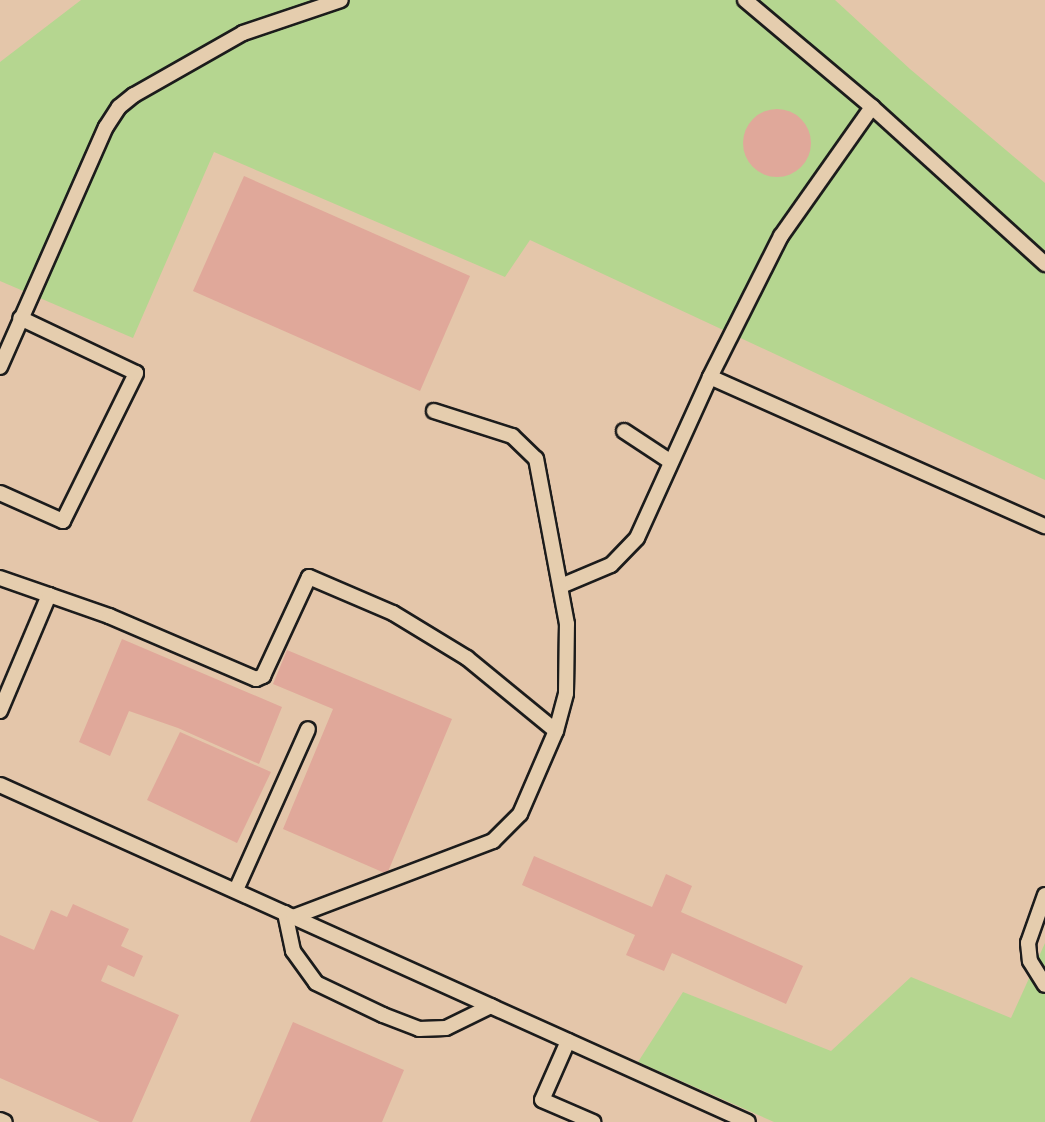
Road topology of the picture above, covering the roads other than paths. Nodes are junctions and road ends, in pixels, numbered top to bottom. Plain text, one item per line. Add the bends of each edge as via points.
1 (340, 0) edge
2 (745, 0) edge
3 (872, 107) junction
4 (1045, 264) edge
5 (20, 318) junction
6 (0, 366) edge
7 (710, 377) junction
8 (434, 411) dead end
9 (624, 431) dead end
10 (671, 462) junction
11 (0, 493) edge
12 (1045, 526) edge
13 (0, 578) edge
14 (561, 586) junction
15 (49, 595) junction
16 (0, 711) edge
17 (308, 729) dead end
18 (556, 731) junction
19 (0, 785) edge
20 (236, 890) junction
21 (1045, 895) edge
22 (289, 915) junction
23 (1045, 985) edge
24 (491, 1006) junction
25 (568, 1041) junction
26 (0, 1120) edge
27 (5, 1122) edge
28 (593, 1122) edge
29 (748, 1122) edge

1 - 5 lane via 243,33 134,94 119,107 106,127
2 - 3 lane
3 - 4 lane
3 - 7 lane via 781,236
5 - 6 lane
5 - 11 lane via 136,374 63,521
7 - 10 lane
7 - 12 lane
8 - 14 lane via 512,436 526,446 542,478
9 - 10 lane
10 - 14 lane via 626,553 602,570
13 - 15 lane
14 - 18 lane via 569,658 566,693
15 - 16 lane
15 - 18 lane via 109,616 252,680 263,675 309,577 393,613 467,658
17 - 20 lane
18 - 22 lane via 520,814 493,841
19 - 20 lane
20 - 22 lane
21 - 23 lane via 1028,943 1030,961
22 - 24 lane
22 - 24 lane via 293,951 316,983 383,1016 419,1029 446,1028
24 - 25 lane
25 - 28 lane via 542,1100
25 - 29 lane
26 - 27 lane

